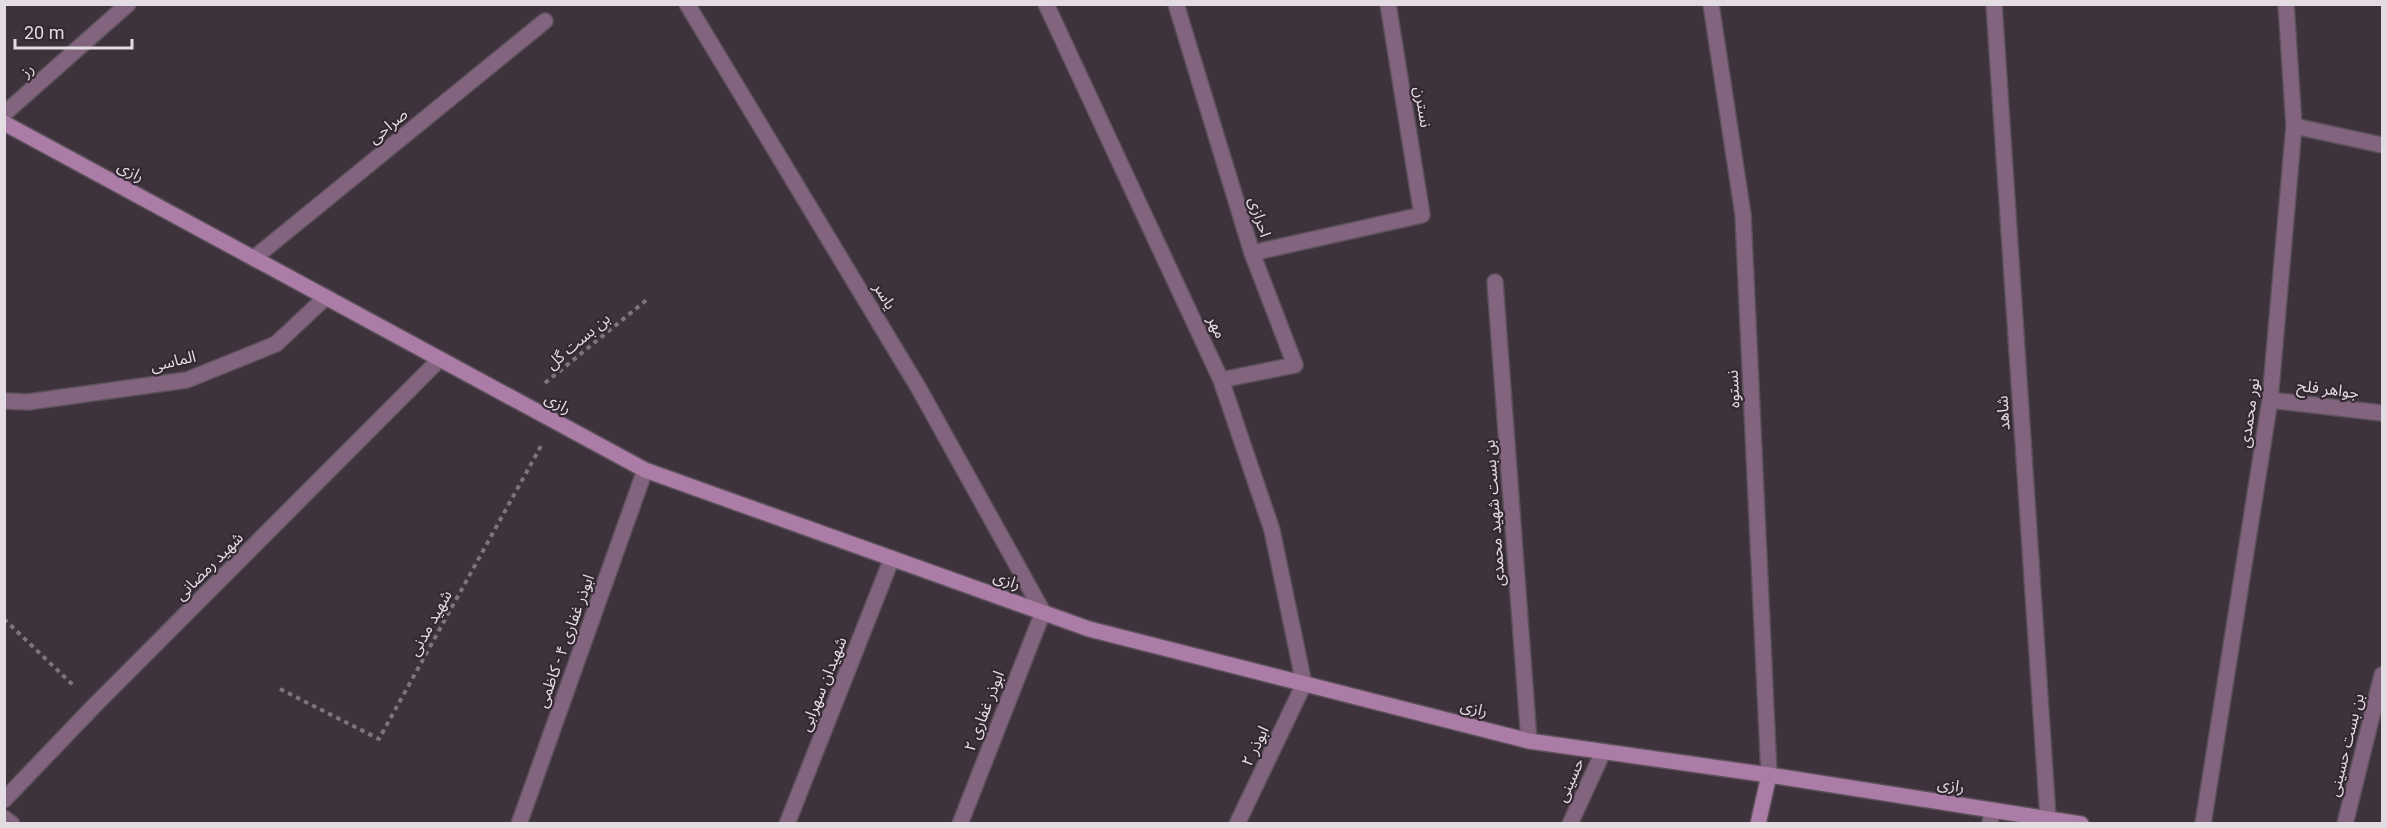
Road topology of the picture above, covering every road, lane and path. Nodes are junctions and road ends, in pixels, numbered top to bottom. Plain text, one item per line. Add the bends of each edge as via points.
1 (128, 4) edge
2 (687, 4) edge
3 (1046, 4) edge
4 (1176, 4) edge
5 (1388, 4) edge
6 (1710, 4) edge
7 (1994, 4) edge
8 (2286, 4) edge
9 (545, 21) dead end
10 (4, 114) edge
11 (4, 123) edge
12 (2294, 126) junction
13 (2382, 145) edge
14 (1252, 253) junction
15 (254, 258) junction
16 (1495, 282) dead end
17 (327, 297) junction
18 (649, 297) dead end
19 (440, 359) junction
20 (1221, 380) junction
21 (2270, 400) junction
22 (4, 401) edge
23 (522, 403) junction
24 (2382, 413) edge
25 (555, 421) junction
26 (645, 470) junction
27 (892, 558) junction
28 (1043, 612) junction
29 (4, 619) edge
30 (2382, 675) edge
31 (1304, 684) junction
32 (280, 689) dead end
33 (94, 706) junction
34 (1529, 741) junction
35 (1603, 752) junction
36 (1769, 775) junction
37 (4, 800) edge
38 (1991, 817) edge
39 (4, 818) edge
40 (2048, 818) junction
41 (12, 824) edge
42 (519, 824) edge
43 (787, 824) edge
44 (960, 824) edge
45 (1237, 824) edge
46 (1570, 824) edge
47 (1758, 824) edge
48 (2081, 824) edge
49 (2203, 824) edge
50 (2345, 824) edge

1 - 10 street, رز
2 - 28 street, یاسر via 918,387
3 - 20 street, مهر
4 - 14 street, احرازی
5 - 14 street, نسترن via 1422,215
6 - 36 street, نستوه via 1743,215
7 - 40 street, شاهد
8 - 12 street, نور محمدی
9 - 15 street, صراحی
11 - 15 main road, رازی
12 - 13 street
12 - 21 street, نور محمدی
14 - 20 street, احرازی via 1295,365
15 - 17 main road, رازی
16 - 34 street, بن بست شهید محمدی
17 - 19 main road, رازی
17 - 22 street, الماسی via 276,344 187,380 28,402
18 - 23 path, بن بست گل
19 - 23 main road, رازی
19 - 33 street, شهید رمضانی
20 - 31 street, مهر via 1272,530
21 - 24 street, جواهر فلح
21 - 49 street, نور محمدی
23 - 25 main road, رازی
25 - 26 main road, رازی
25 - 32 path, شهید مدنی via 379,739
26 - 27 main road, رازی
26 - 42 street, ابوذر غفاری ۴ - کاظمی
27 - 28 main road, رازی
27 - 43 street, شهیدان سهرابی
28 - 31 main road, رازی via 1089,629
28 - 44 street, ابوذر غفاری ۲
29 - 33 path
30 - 50 street, بن بست حسینی
31 - 34 main road, رازی
31 - 45 street, ابوذر ۲
33 - 37 street, شهید رمضانی
34 - 35 main road, رازی
35 - 36 main road, رازی
35 - 46 street, حسینی
36 - 38 main road, رازی
36 - 47 main road
38 - 40 main road, رازی
39 - 41 street
40 - 48 main road, رازی

